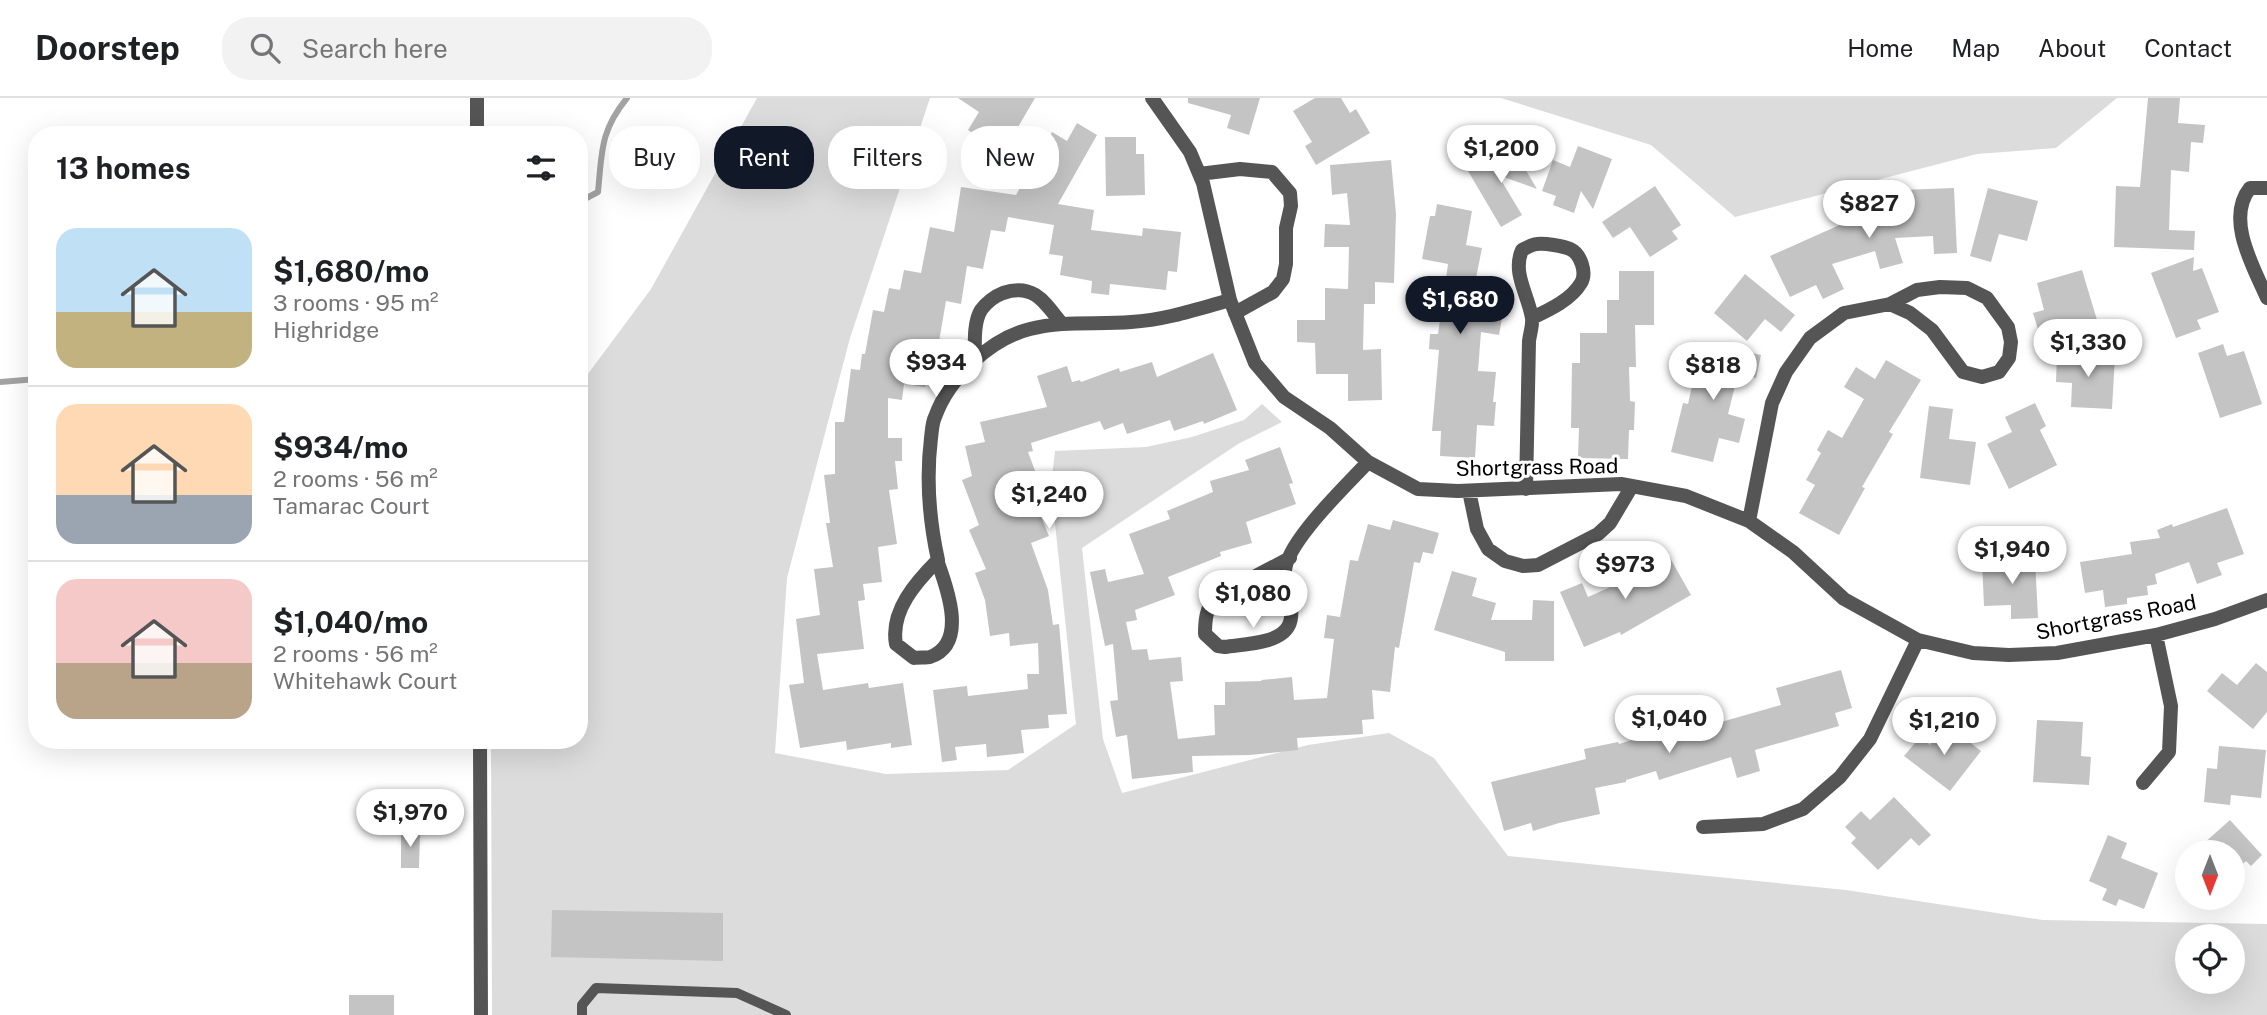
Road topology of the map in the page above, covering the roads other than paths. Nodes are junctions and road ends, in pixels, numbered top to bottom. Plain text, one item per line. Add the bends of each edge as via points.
1 (477, 98) edge
2 (1152, 98) edge
3 (477, 126) edge
4 (1199, 174) junction
5 (2267, 188) edge
6 (2267, 298) edge
7 (1890, 304) junction
8 (1232, 307) junction
9 (1532, 318) junction
10 (1061, 323) junction
11 (975, 360) junction
12 (1368, 462) junction
13 (1632, 486) junction
14 (1526, 489) junction
15 (1469, 491) junction
16 (1749, 520) junction
17 (1290, 558) junction
18 (937, 560) junction
19 (2267, 600) edge
20 (2156, 635) junction
21 (1918, 639) junction
22 (480, 749) edge
23 (2143, 783) dead end
24 (1703, 827) dead end
25 (481, 1015) edge
26 (582, 1015) edge
27 (786, 1015) edge

1 - 3 street
2 - 4 street, Shortgrass Road
4 - 8 street, Shortgrass Road
4 - 8 street via 1240,169 1272,172 1290,193 1283,279 1273,292
5 - 6 street via 2250,188 2245,194 2241,240
7 - 7 street via 1917,290 1967,288 1987,298 2008,327 2009,358 1998,372 1982,377 1962,372 1932,330
7 - 16 street via 1844,313 1810,338 1786,372 1772,403
8 - 10 street via 1131,323
8 - 12 street, Shortgrass Road via 1255,363 1284,397
9 - 9 street via 1572,295 1583,281 1584,270 1570,249 1536,243 1522,250 1518,269
9 - 14 street
10 - 11 street via 1027,329 989,347
10 - 11 street via 1043,299 1027,290 1017,288 996,295 980,312
11 - 18 street via 959,374 934,417 928,466
12 - 15 street, Shortgrass Road via 1418,489
12 - 17 street via 1300,536
13 - 14 street, Shortgrass Road
13 - 15 street via 1598,534 1538,565 1523,566 1488,549 1477,528
13 - 16 street, Shortgrass Road via 1686,496
14 - 15 street, Shortgrass Road
16 - 21 street, Shortgrass Road via 1793,552 1844,599
17 - 17 street via 1284,569 1290,624 1279,636 1225,647 1205,634 1205,619 1216,597
18 - 18 street via 953,624 950,637 931,657 914,658 896,644 896,617
19 - 20 street, Shortgrass Road
20 - 21 street, Shortgrass Road via 2057,653 2009,655 1973,653
20 - 23 street via 2171,706 2168,752
21 - 24 street via 1870,738 1840,777 1803,808 1763,824
22 - 25 street
26 - 27 lane via 582,1005 596,989 737,993

